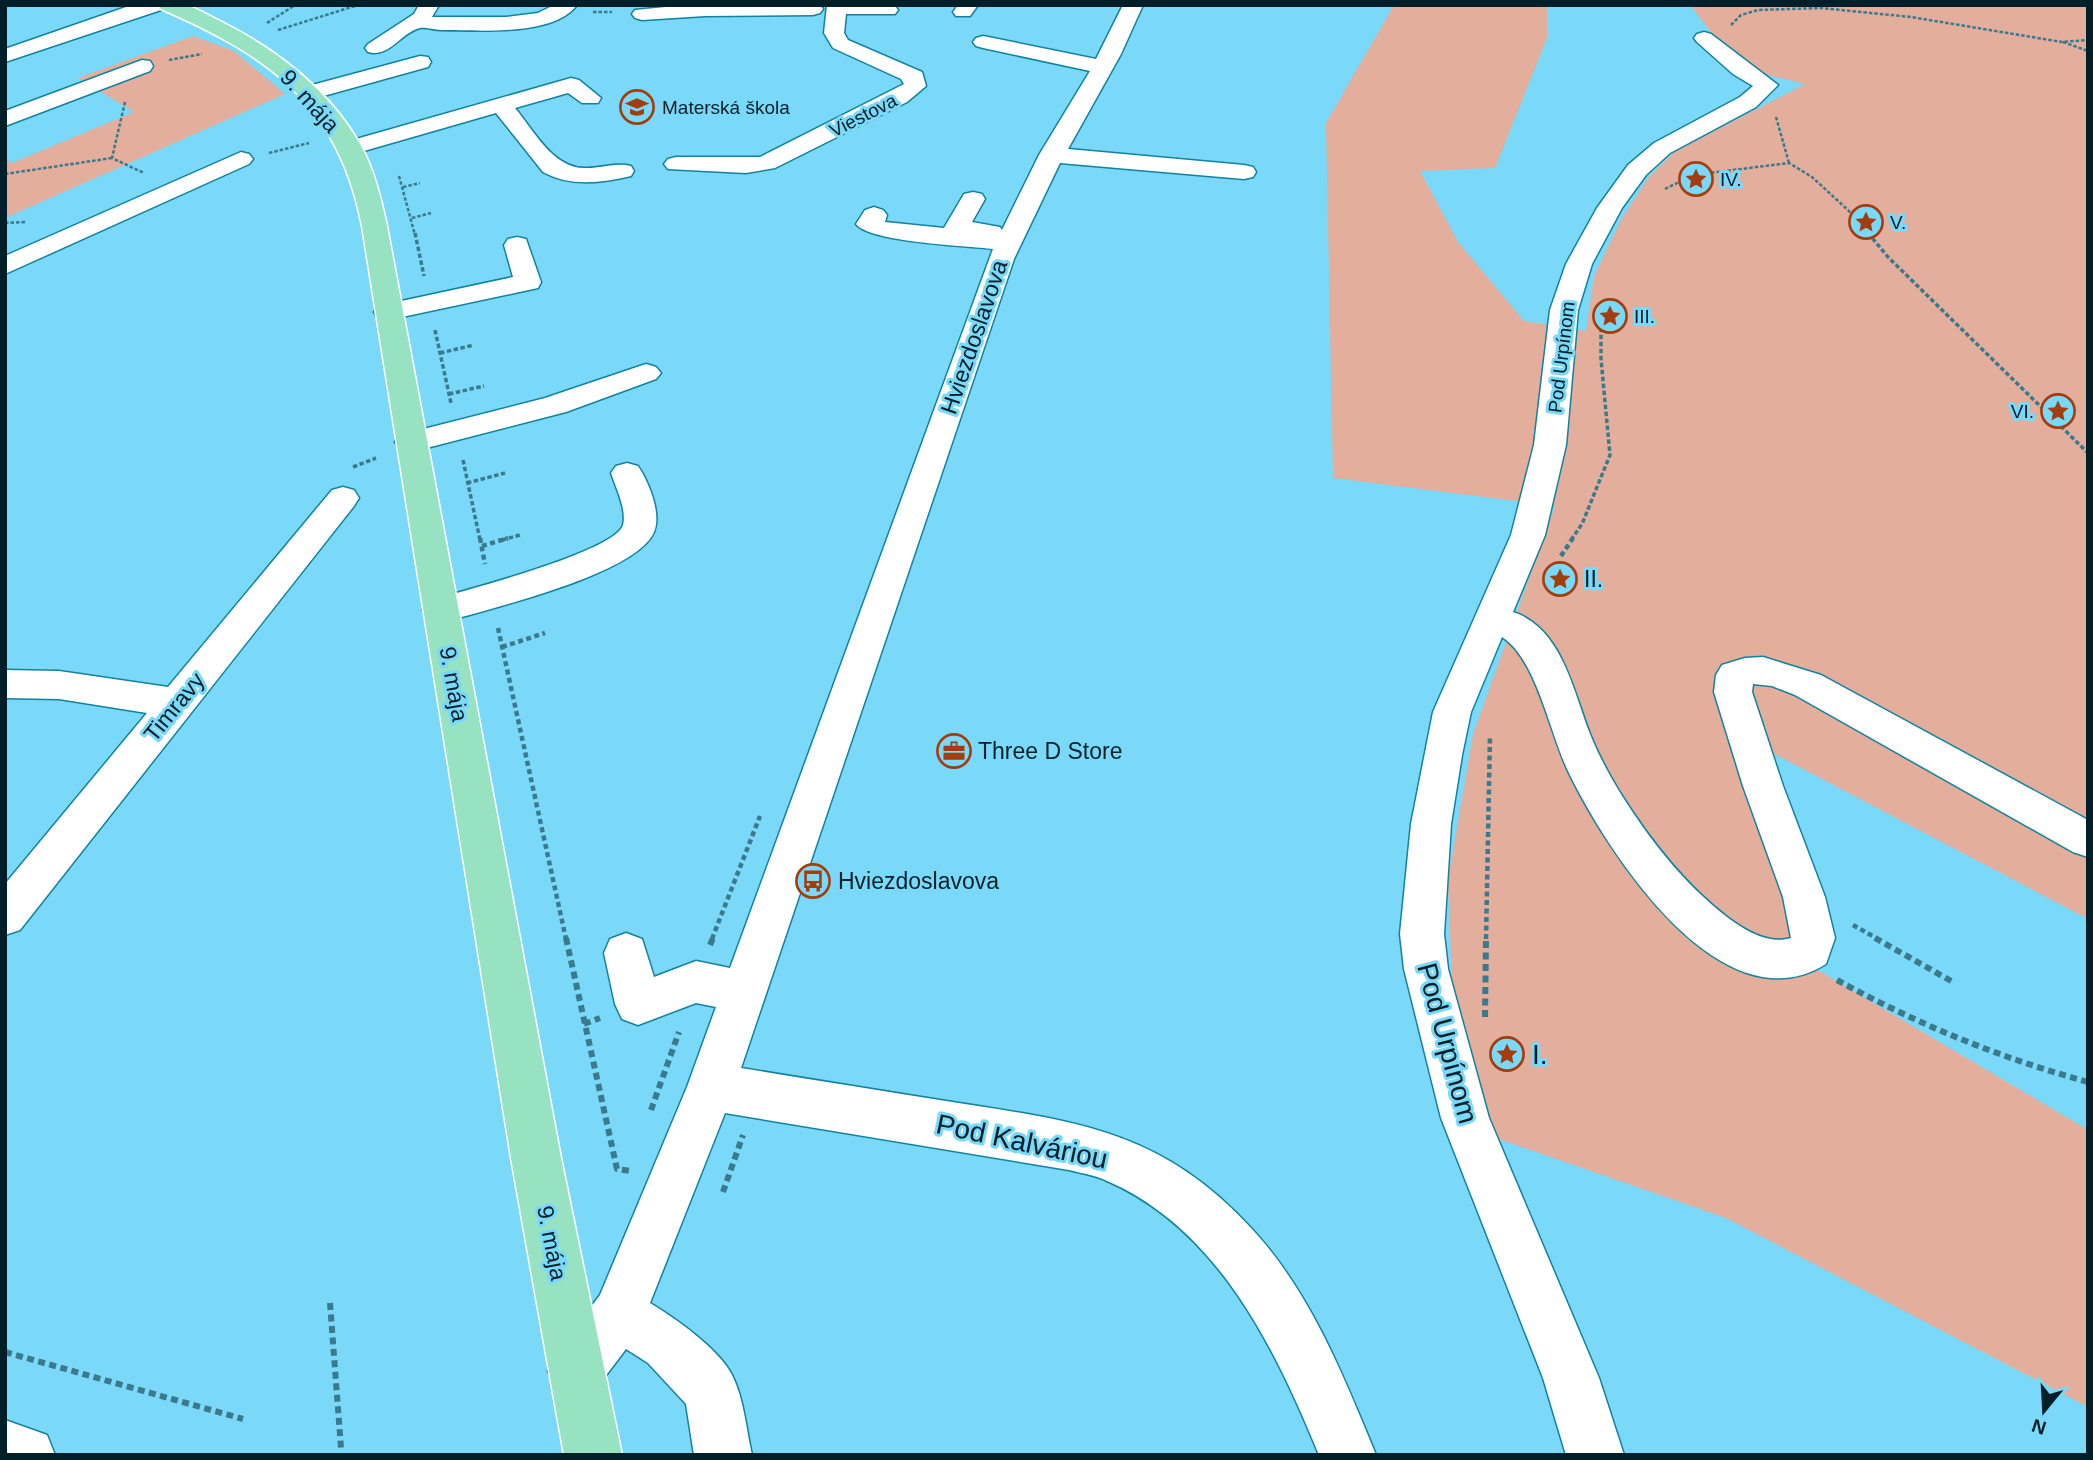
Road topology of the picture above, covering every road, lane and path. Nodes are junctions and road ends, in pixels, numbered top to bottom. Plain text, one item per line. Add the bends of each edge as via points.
1 (157, 5) edge
2 (168, 5) edge
3 (295, 5) edge
4 (358, 5) edge
5 (567, 5) edge
6 (1133, 5) edge
7 (837, 7) edge
8 (706, 8) edge
9 (813, 9) dead end
10 (888, 10) dead end
11 (425, 12) edge
12 (642, 15) dead end
13 (261, 27) dead end
14 (271, 32) dead end
15 (2088, 40) edge
16 (983, 42) dead end
17 (2062, 42) junction
18 (1711, 44) joint
19 (375, 48) dead end
20 (2088, 51) edge
21 (210, 52) dead end
22 (5, 56) edge
23 (420, 62) dead end
24 (142, 66) joint
25 (1103, 67) junction
26 (112, 77) junction
27 (309, 93) junction
28 (1755, 96) junction
29 (590, 98) dead end
30 (501, 105) junction
31 (5, 118) edge
32 (316, 141) dead end
33 (350, 148) junction
34 (1051, 155) junction
35 (112, 158) junction
36 (241, 159) joint
37 (1789, 163) junction
38 (676, 164) dead end
39 (622, 171) dead end
40 (1244, 172) dead end
41 (5, 174) edge
42 (1693, 175) dead end
43 (420, 183) dead end
44 (403, 187) dead end
45 (176, 188) junction
46 (973, 200) dead end
47 (431, 213) dead end
48 (874, 215) dead end
49 (412, 218) dead end
50 (1011, 238) junction
51 (517, 245) dead end
52 (5, 266) edge
53 (388, 312) junction
54 (474, 345) dead end
55 (661, 347) dead end
56 (440, 354) dead end
57 (484, 386) dead end
58 (449, 394) dead end
59 (411, 442) junction
60 (2088, 453) edge
61 (505, 473) dead end
62 (627, 473) dead end
63 (467, 483) dead end
64 (343, 498) dead end
65 (520, 535) dead end
66 (482, 546) dead end
67 (441, 610) junction
68 (1492, 619) junction
69 (545, 633) dead end
70 (502, 647) dead end
71 (5, 684) edge
72 (177, 702) junction
73 (2088, 840) edge
74 (5, 916) edge
75 (1863, 931) dead end
76 (626, 953) dead end
77 (1799, 958) junction
78 (1953, 982) dead end
79 (744, 992) junction
80 (593, 1021) dead end
81 (584, 1024) dead end
82 (2088, 1082) edge
83 (711, 1087) junction
84 (330, 1303) dead end
85 (619, 1314) junction
86 (5, 1352) edge
87 (576, 1371) junction
88 (243, 1419) dead end
89 (5, 1448) edge
90 (341, 1448) dead end
91 (27, 1455) edge
92 (593, 1455) edge
93 (723, 1455) edge
94 (1348, 1455) edge
95 (1595, 1455) edge

1 - 22 street
2 - 27 main road, 9. mája via 246,42
3 - 13 path
4 - 14 path
5 - 11 street via 559,13 534,21 437,24 426,23
6 - 25 street, Hviezdoslavova
7 - 10 street
7 - 38 street, Viestova via 834,33 840,44 909,74 915,86 767,163 750,167
8 - 9 street
8 - 12 street
11 - 19 street
15 - 17 path
16 - 25 street
17 - 18 path via 1861,11 1785,8 1741,15
17 - 20 path
18 - 28 street via 1767,85
21 - 24 path
23 - 27 street
24 - 26 street
25 - 34 street, Hviezdoslavova
26 - 31 street
26 - 35 path via 125,102
27 - 33 main road, 9. mája
28 - 37 path via 1766,101 1779,123
28 - 68 street, Pod Urpínom via 1662,148 1637,170 1609,208 1579,264 1564,310 1550,445 1531,522
29 - 30 street via 571,85
30 - 33 street
30 - 39 street via 559,173 583,177
32 - 36 path
33 - 53 main road, 9. mája via 368,200
34 - 40 street
34 - 50 street, Hviezdoslavova
35 - 41 path
35 - 45 path
36 - 45 street
37 - 42 path
37 - 60 path via 1849,211 1888,257
43 - 44 path
45 - 52 street
46 - 50 street via 956,227
47 - 49 path
48 - 50 street via 869,224 880,229
50 - 79 street, Hviezdoslavova
51 - 53 street via 528,282
53 - 59 main road, 9. mája
54 - 56 path
55 - 59 street via 640,383
57 - 58 path
59 - 67 main road, 9. mája
61 - 63 path
62 - 67 street via 640,519 636,536 626,545 588,564
64 - 72 street, Timravy
65 - 66 path
67 - 87 main road, 9. mája
68 - 77 street via 1512,623 1539,653 1576,747 1612,815 1664,887 1714,933 1737,947 1765,959 1784,962
68 - 95 street, Pod Urpínom via 1452,712 1441,755 1430,824 1422,934 1426,969 1465,1118 1571,1378
69 - 70 path
71 - 72 street via 59,685
72 - 74 street, Timravy
73 - 77 street via 1808,685 1756,668 1735,675 1733,692 1804,897 1813,938 1810,950
75 - 78 path
76 - 79 street via 638,1004 696,982
77 - 82 path via 1932,1030 1986,1052
79 - 83 street, Hviezdoslavova
80 - 81 path
83 - 85 street, Hviezdoslavova
83 - 94 street, Pod Kalváriou via 1069,1145 1151,1177 1193,1207 1248,1261 1297,1341
84 - 90 path
85 - 87 street, Hviezdoslavova
85 - 93 street via 667,1344 711,1391
86 - 88 path
87 - 92 main road, 9. mája
89 - 91 street

